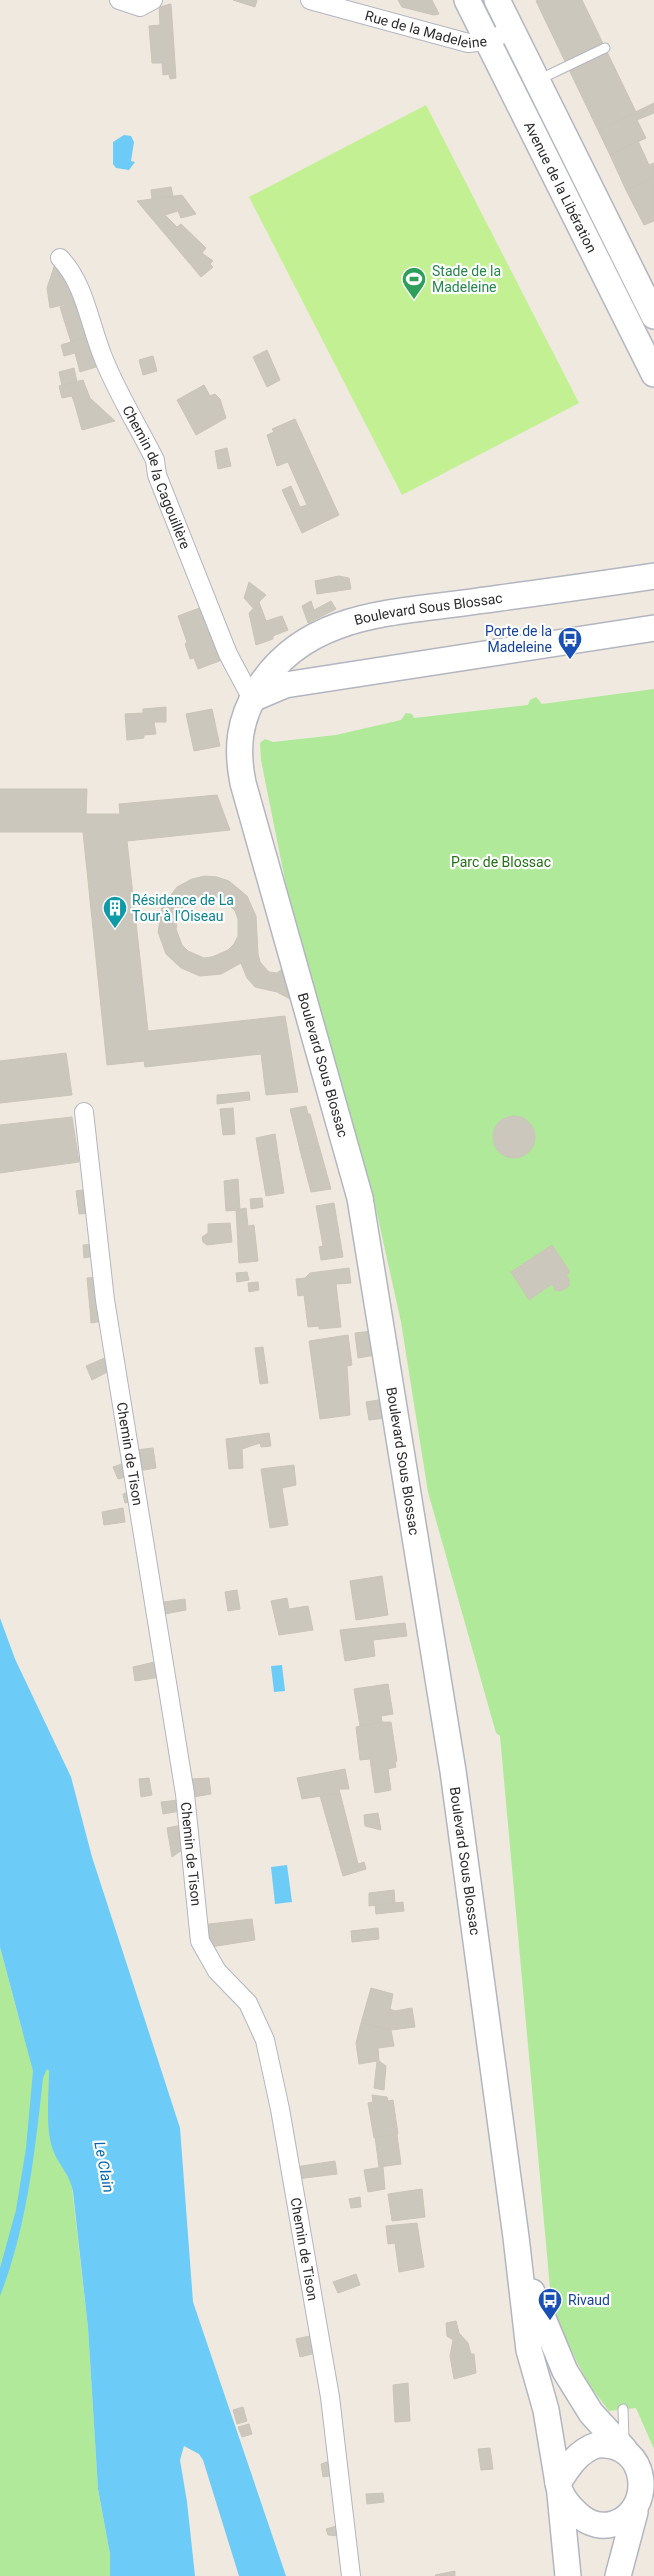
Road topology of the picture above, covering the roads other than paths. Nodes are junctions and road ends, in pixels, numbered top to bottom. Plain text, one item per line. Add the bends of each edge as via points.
1 (119, 0) edge
2 (153, 0) edge
3 (310, 0) edge
4 (468, 0) edge
5 (497, 0) edge
6 (512, 30) junction
7 (487, 41) junction
8 (605, 48) dead end
9 (525, 86) junction
10 (60, 258) dead end
11 (654, 316) edge
12 (654, 374) edge
13 (648, 575) edge
14 (654, 628) edge
15 (252, 700) junction
16 (84, 1112) dead end
17 (516, 2237) junction
18 (623, 2409) dead end
19 (624, 2449) junction
20 (559, 2488) junction
21 (644, 2501) edge
22 (601, 2525) junction
23 (622, 2572) edge
24 (350, 2576) edge
25 (568, 2576) edge

1 - 2 street via 140,7
3 - 7 street, Rue de la Madeleine via 468,43
4 - 7 main road, Avenue de la Libération
5 - 6 main road, Avenue de la Libération
6 - 7 street, Rue de la Madeleine
6 - 9 main road, Avenue de la Libération
7 - 9 main road, Avenue de la Libération
8 - 9 lane
9 - 11 main road, Avenue de la Libération
9 - 12 main road, Avenue de la Libération
10 - 15 street, Chemin de la Cagouillère via 70,268 104,361 156,460 157,475 228,654
13 - 15 main road, Boulevard Sous Blossac via 351,621 328,628 304,640 282,657
14 - 15 main road via 285,685
15 - 17 main road, Boulevard Sous Blossac via 241,726 239,764 360,1198 453,1771
16 - 24 street, Chemin de Tison via 105,1300 185,1794 200,1942 217,1972 248,2003 265,2040 330,2397
17 - 19 main road, Boulevard Sous Blossac via 538,2310 565,2371 588,2409
17 - 20 main road, Boulevard Sous Blossac via 529,2350 546,2410
18 - 19 lane
19 - 20 main road via 604,2445 585,2450 575,2459
19 - 21 main road, Boulevard Sous Blossac via 642,2468 646,2482
20 - 22 main road via 583,2518
20 - 25 main road, Boulevard Sous Blossac
21 - 22 main road via 623,2521
21 - 23 main road, Boulevard Sous Blossac
22 - 23 main road

